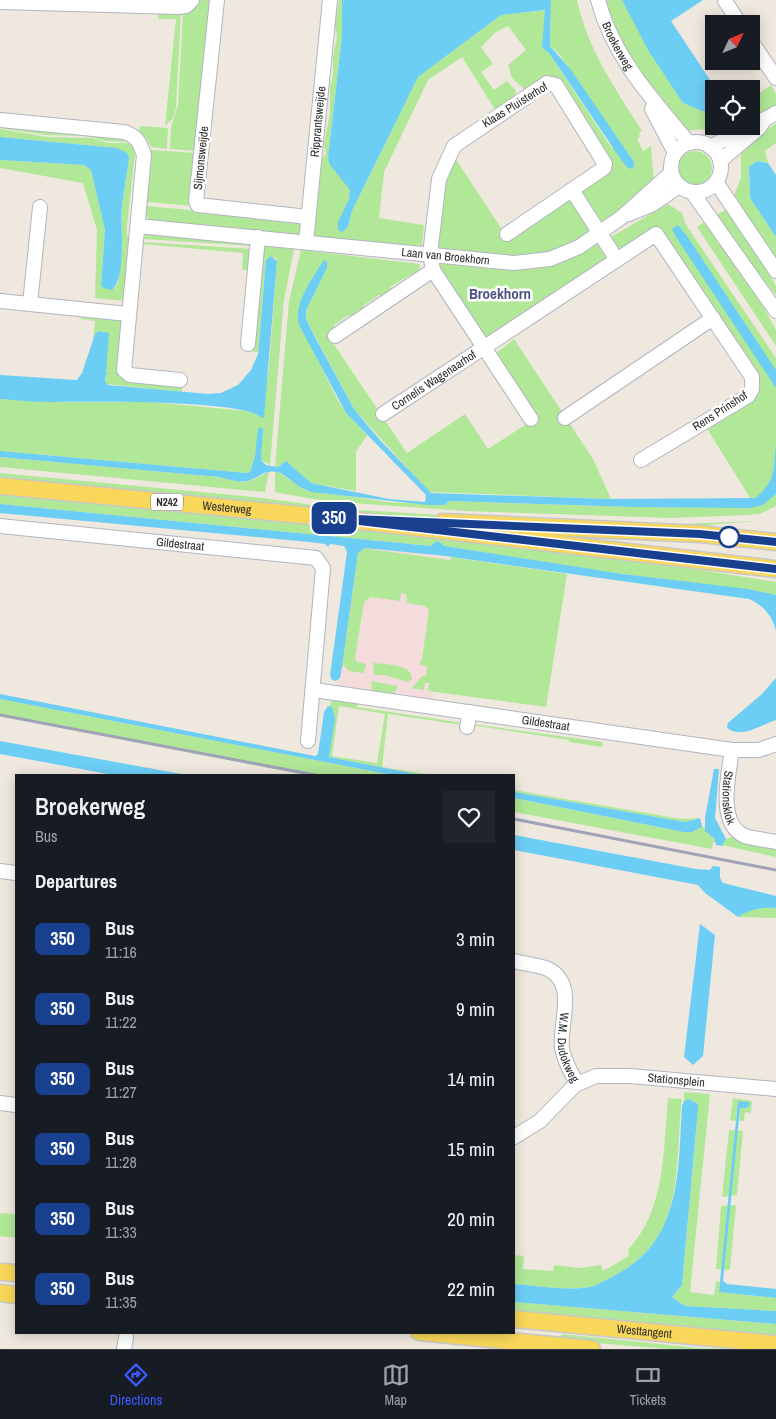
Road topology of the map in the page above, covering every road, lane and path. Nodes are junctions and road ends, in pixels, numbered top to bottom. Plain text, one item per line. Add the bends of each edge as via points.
1 (192, 0) edge
2 (217, 0) edge
3 (330, 0) edge
4 (598, 0) edge
5 (725, 1) edge
6 (0, 2) edge
7 (734, 15) edge
8 (760, 55) edge
9 (776, 78) edge
10 (642, 88) junction
11 (776, 113) edge
12 (0, 120) edge
13 (760, 122) edge
14 (735, 135) edge
15 (751, 135) edge
16 (689, 143) junction
17 (710, 147) junction
18 (675, 152) junction
19 (720, 161) junction
20 (671, 174) junction
21 (716, 182) junction
22 (679, 186) junction
23 (572, 190) junction
24 (692, 192) junction
25 (40, 207) dead end
26 (308, 217) junction
27 (622, 217) junction
28 (138, 226) junction
29 (600, 232) junction
30 (507, 234) dead end
31 (258, 237) junction
32 (306, 242) junction
33 (430, 254) junction
34 (617, 260) junction
35 (433, 270) junction
36 (776, 271) edge
37 (0, 301) edge
38 (30, 304) junction
39 (776, 311) edge
40 (128, 314) junction
41 (713, 318) junction
42 (335, 336) dead end
43 (248, 344) dead end
44 (484, 347) junction
45 (180, 380) dead end
46 (383, 414) dead end
47 (531, 418) dead end
48 (565, 418) dead end
49 (641, 460) dead end
50 (0, 486) edge
51 (333, 518) junction
52 (0, 526) edge
53 (776, 542) edge
54 (776, 569) edge
55 (314, 690) junction
56 (470, 712) junction
57 (468, 727) dead end
58 (308, 741) dead end
59 (776, 744) edge
60 (732, 750) junction
61 (776, 842) edge
62 (0, 871) edge
63 (15, 873) edge
64 (515, 961) edge
65 (577, 1084) junction
66 (776, 1089) edge
67 (0, 1103) edge
68 (15, 1105) edge
69 (515, 1135) edge
70 (0, 1272) edge
71 (15, 1273) edge
72 (0, 1293) edge
73 (15, 1295) edge
74 (515, 1319) edge
75 (435, 1334) edge
76 (776, 1344) edge
77 (530, 1346) edge
78 (554, 1347) edge
79 (592, 1349) edge

1 - 6 street via 186,6 178,7
2 - 26 street, Sijmonsweijde via 196,201 198,205
3 - 26 street, Ripprantsweijde
4 - 10 street, Broekerweg via 617,48
5 - 7 street
8 - 9 street
10 - 16 street, Broekerweg
10 - 18 street, Broekerweg
11 - 13 street
12 - 28 street via 115,131 135,137 144,155
14 - 17 street
15 - 19 street
16 - 17 street
16 - 18 street
17 - 19 street
18 - 20 street
19 - 21 street via 720,176
20 - 22 street
20 - 27 street, Laan van Broekhorn
21 - 24 street via 708,189
21 - 36 street
22 - 24 street
22 - 27 street, Laan van Broekhorn via 653,204
23 - 29 street
23 - 30 street, Klaas Pluisterhof
23 - 33 street, Klaas Pluisterhof via 604,168 605,164 556,85 547,83 454,146 439,179
24 - 39 street
25 - 38 street
26 - 32 street, Ripprantsweijde
27 - 29 street, Laan van Broekhorn
28 - 31 street, Laan van Broekhorn
28 - 40 street
29 - 33 street, Laan van Broekhorn via 571,252 534,262 514,263
29 - 34 street
31 - 32 street, Laan van Broekhorn
31 - 43 street
32 - 33 street, Laan van Broekhorn
33 - 35 street, Cornelis Wagenaarhof
34 - 41 street, Rens Prinshof via 656,234
34 - 44 street, Rens Prinshof
35 - 42 street
35 - 44 street, Cornelis Wagenaarhof
37 - 38 street
38 - 40 street
40 - 45 street via 126,372
41 - 48 street
41 - 49 street, Rens Prinshof via 752,378 752,389 748,396
44 - 46 street, Cornelis Wagenaarhof
44 - 47 street, Cornelis Wagenaarhof
50 - 51 main road, Westerweg / N242
51 - 53 main road, Westerweg / N242 via 700,534
51 - 54 main road, Westerweg / N242
52 - 55 street, Gildestraat via 316,558 323,568
55 - 56 street, Gildestraat
55 - 58 street, Gildestraat
56 - 57 street
56 - 60 street, Gildestraat
59 - 60 street, Gildestraat via 760,750
60 - 61 street, Stationsklok via 729,819 744,836
62 - 63 street
64 - 65 street, W.M. Dudokweg via 547,969 561,982 566,1002 562,1047
65 - 66 street, Stationsplein via 596,1076 618,1075
65 - 69 street, W.M. Dudokweg via 540,1121
67 - 68 street
70 - 71 main road
72 - 73 main road
74 - 76 main road, Westtangent
75 - 77 main road
77 - 78 main road
78 - 79 main road

